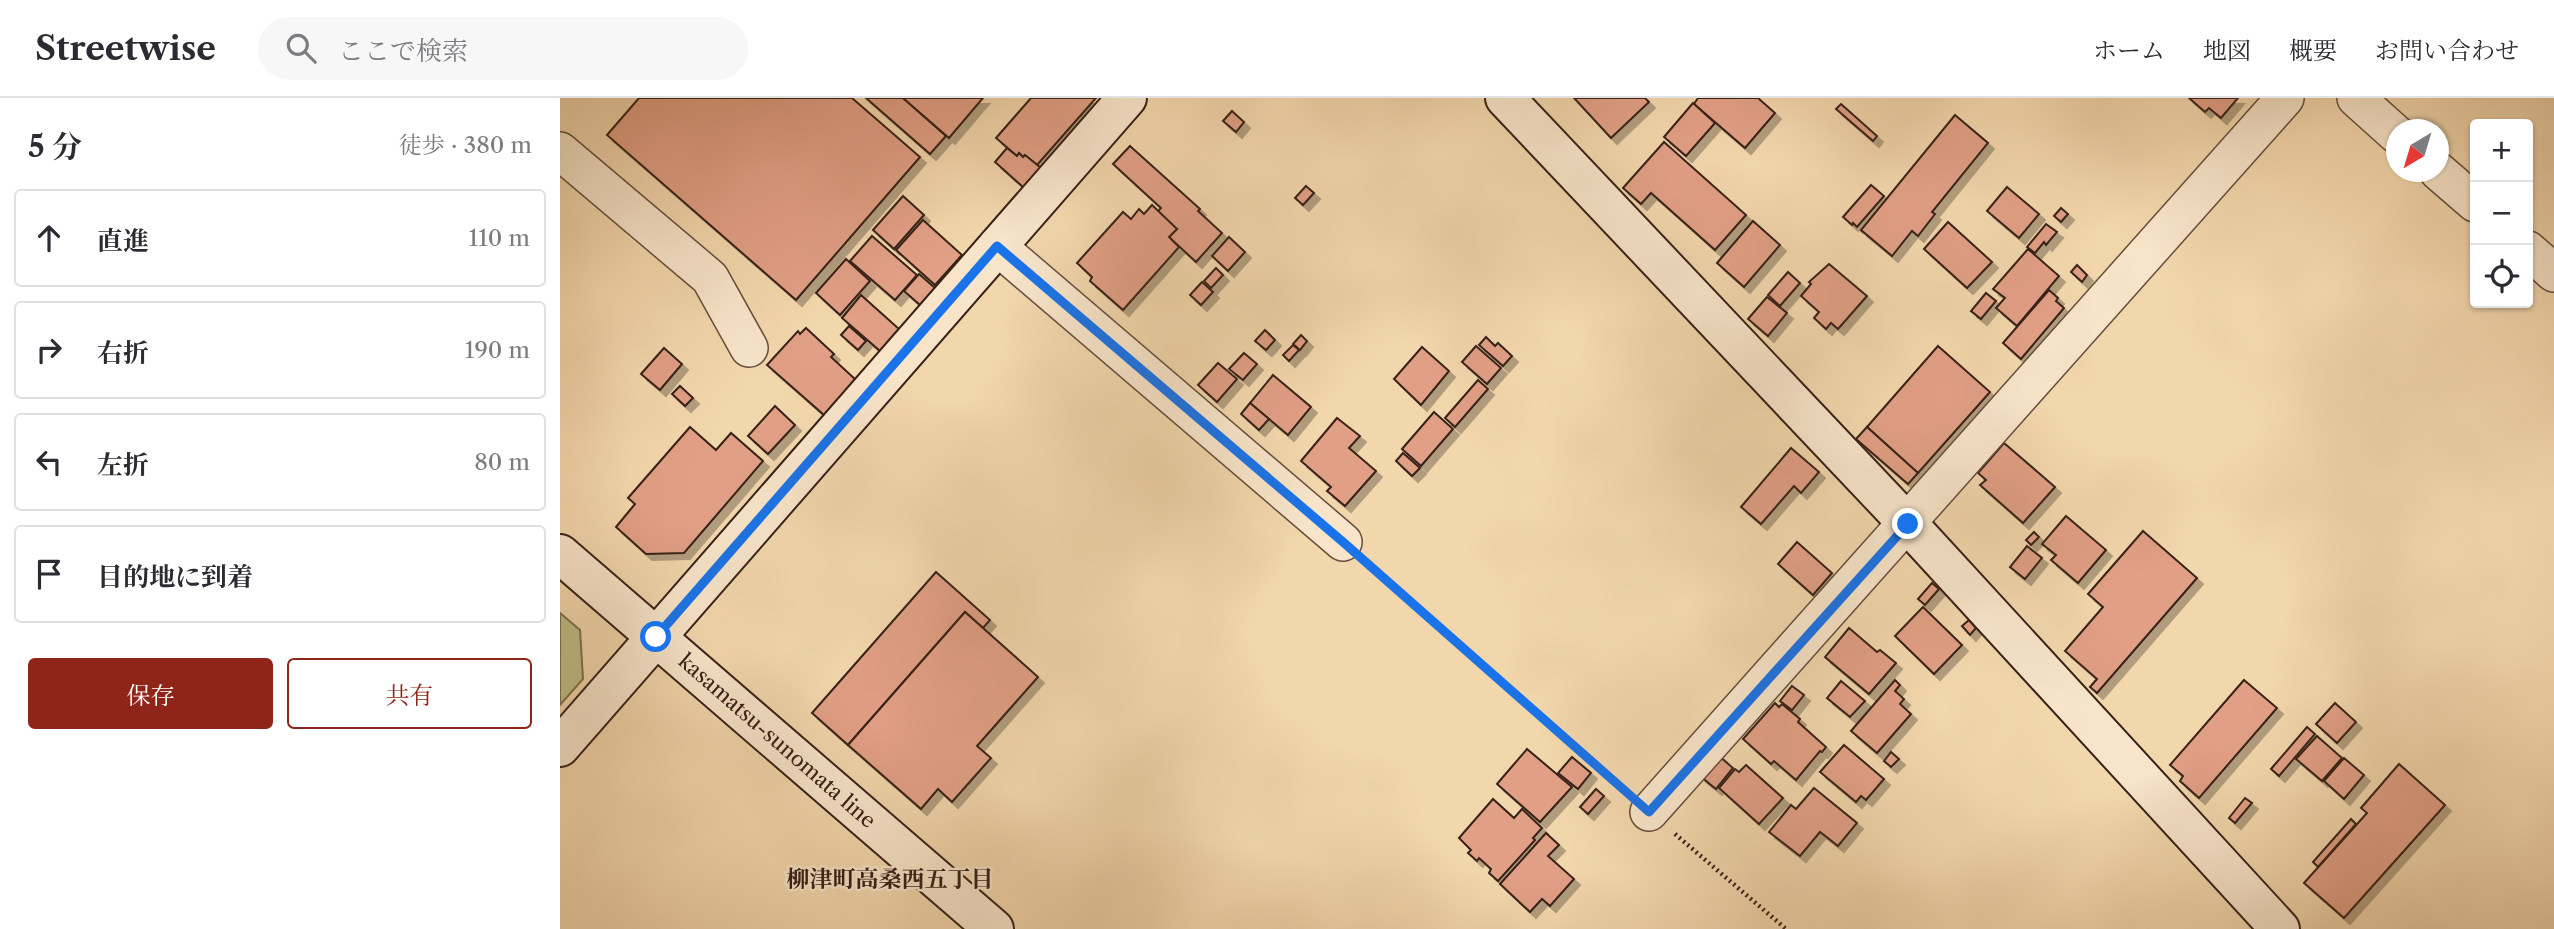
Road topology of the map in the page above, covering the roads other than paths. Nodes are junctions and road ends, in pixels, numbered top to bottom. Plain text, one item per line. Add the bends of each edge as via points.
1 (1127, 98) edge
2 (1505, 98) edge
3 (2285, 98) edge
4 (2356, 98) edge
5 (2386, 125) edge
6 (560, 151) edge
7 (2449, 181) edge
8 (2470, 199) edge
9 (997, 246) junction
10 (2533, 254) edge
11 (2554, 273) edge
12 (749, 348) dead end
13 (1908, 524) junction
14 (1343, 542) road end
15 (560, 554) edge
16 (656, 637) junction
17 (560, 747) edge
18 (1649, 812) road end
19 (994, 929) edge
20 (2280, 929) edge

1 - 9 street
2 - 13 street
3 - 13 street
4 - 5 street
6 - 12 street via 710,278
7 - 8 street
9 - 14 street
9 - 16 street
10 - 11 street
13 - 18 street
13 - 20 street
15 - 16 street, kasamatsu-sunomata line
16 - 17 street
16 - 19 street, kasamatsu-sunomata line

